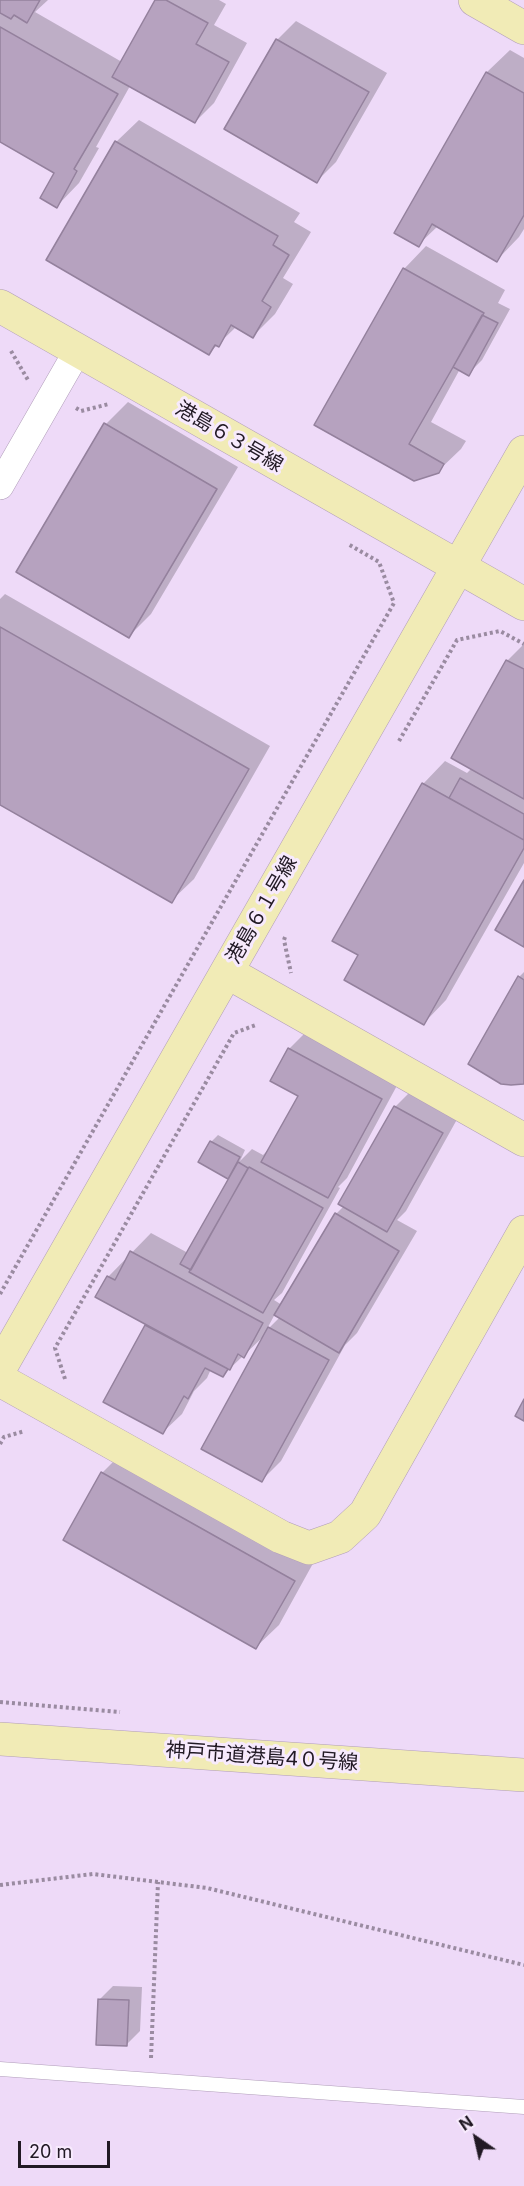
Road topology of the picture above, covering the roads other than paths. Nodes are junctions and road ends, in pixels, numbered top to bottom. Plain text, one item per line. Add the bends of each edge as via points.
1 (475, 0) edge
2 (524, 28) edge
3 (0, 306) edge
4 (78, 350) junction
5 (524, 452) edge
6 (0, 486) edge
7 (458, 567) junction
8 (524, 604) edge
9 (227, 972) junction
10 (524, 1140) edge
11 (524, 1232) edge
12 (0, 1368) edge
13 (0, 1380) edge
14 (0, 1739) edge
15 (524, 1775) edge
16 (0, 2069) edge
17 (524, 2108) edge

1 - 2 street
3 - 4 street, 港島６３号線
4 - 6 street
4 - 7 street, 港島６３号線
5 - 7 street, 港島６１号線
7 - 8 street, 港島６３号線
7 - 9 street, 港島６１号線
9 - 10 street
9 - 12 street, 港島６１号線
11 - 13 street via 365,1514 340,1537 309,1548 281,1537
14 - 15 street, 神戸市道港島4０号線
16 - 17 lane

